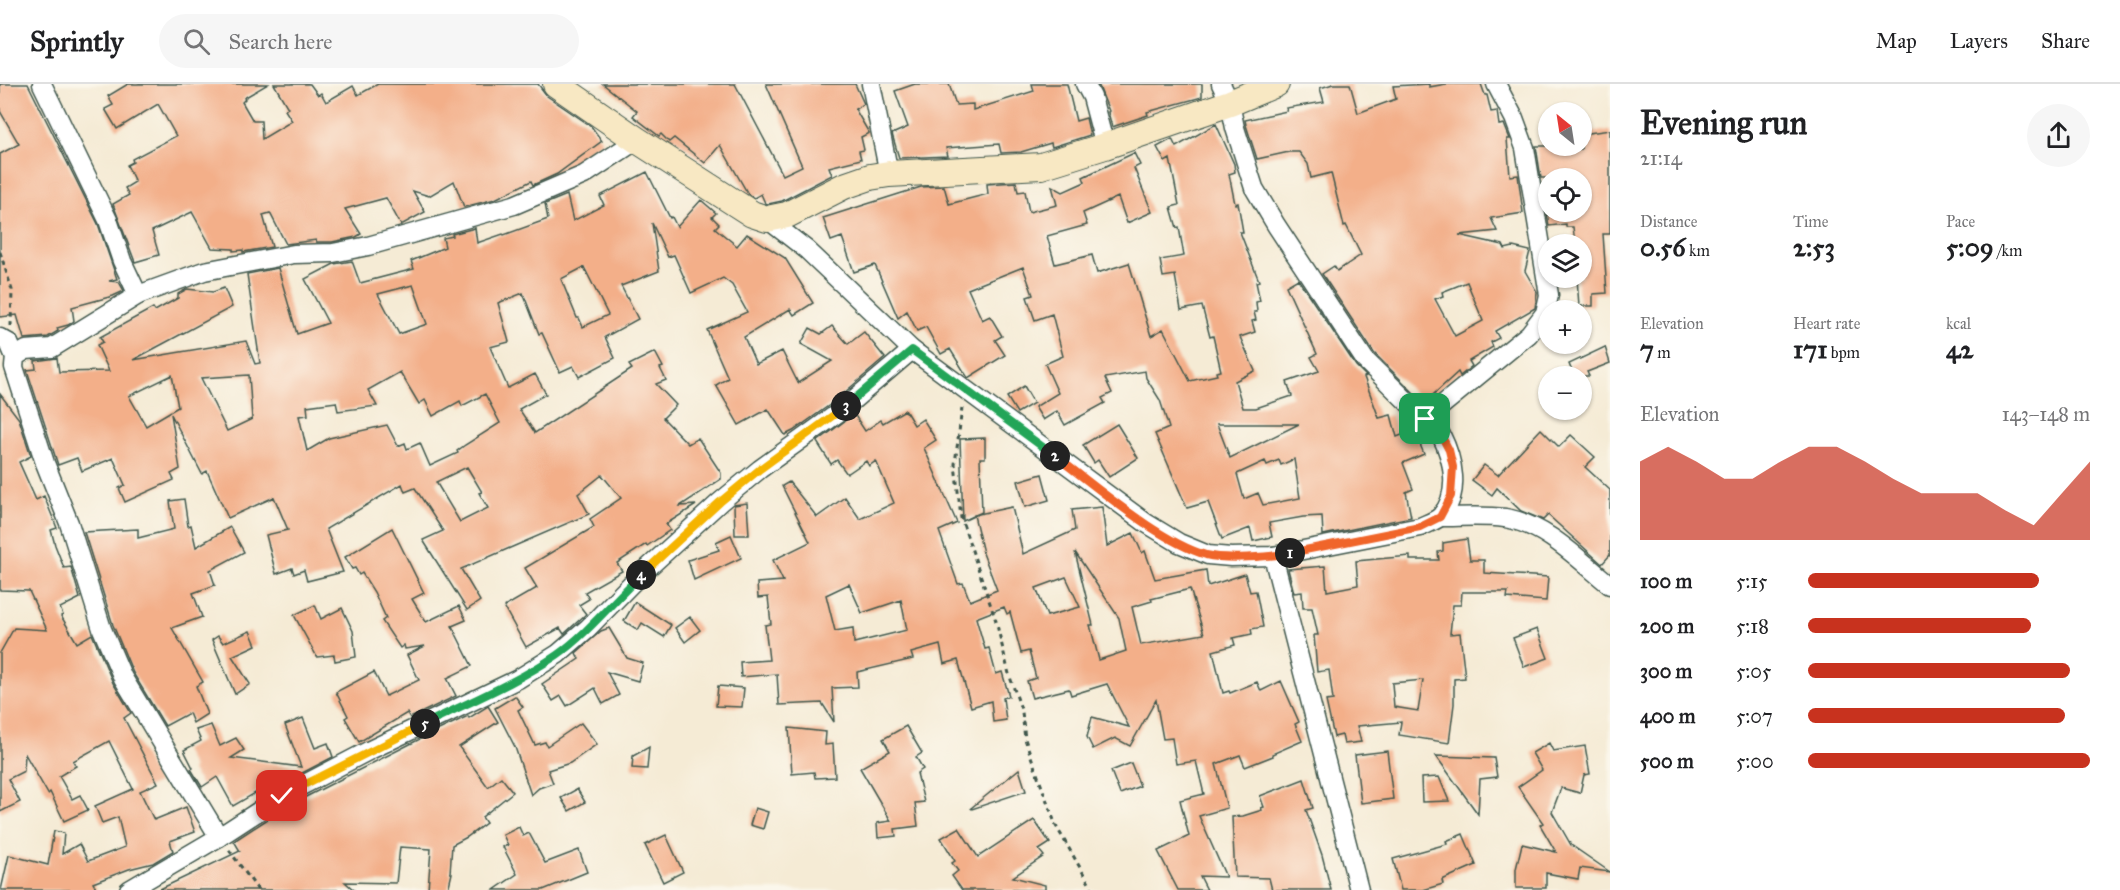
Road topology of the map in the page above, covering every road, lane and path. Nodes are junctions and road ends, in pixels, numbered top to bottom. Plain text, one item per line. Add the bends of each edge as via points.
1 (42, 84) edge
2 (556, 84) edge
3 (872, 84) edge
4 (1085, 84) edge
5 (1276, 84) edge
6 (1496, 84) edge
7 (1225, 94) edge
8 (637, 140) junction
9 (1105, 146) junction
10 (889, 174) junction
11 (767, 219) junction
12 (0, 252) edge
13 (138, 295) junction
14 (8, 346) edge
15 (912, 350) junction
16 (964, 388) junction
17 (1425, 419) junction
18 (1440, 517) junction
19 (1273, 556) junction
20 (1610, 585) edge
21 (219, 837) junction
22 (129, 890) edge
23 (258, 890) edge
24 (1093, 890) edge
25 (1359, 890) edge

1 - 13 street via 108,220
2 - 8 main road
3 - 10 street
4 - 9 street
5 - 7 main road
6 - 17 street via 1525,148 1549,295 1545,313 1529,334
7 - 9 main road
7 - 17 street via 1254,188 1276,225 1365,360
8 - 11 main road via 752,214
8 - 13 street via 584,175 514,205 368,246 294,254 204,271
9 - 10 main road via 1041,166
10 - 11 main road via 844,186 788,215
11 - 15 street via 807,250
12 - 14 path via 12,290
13 - 14 street via 52,348 26,350
14 - 21 street via 102,629 123,678
15 - 16 street
15 - 21 street via 838,413 720,502 558,654 518,679 282,796
16 - 19 street via 1146,524 1179,543 1208,555
16 - 24 path via 955,464 961,518 996,621 1034,765 1056,826
17 - 18 street via 1441,435 1453,467 1451,496
18 - 19 street via 1420,527
18 - 20 street via 1506,518 1524,525 1548,535
19 - 25 street
21 - 22 street
21 - 23 path

